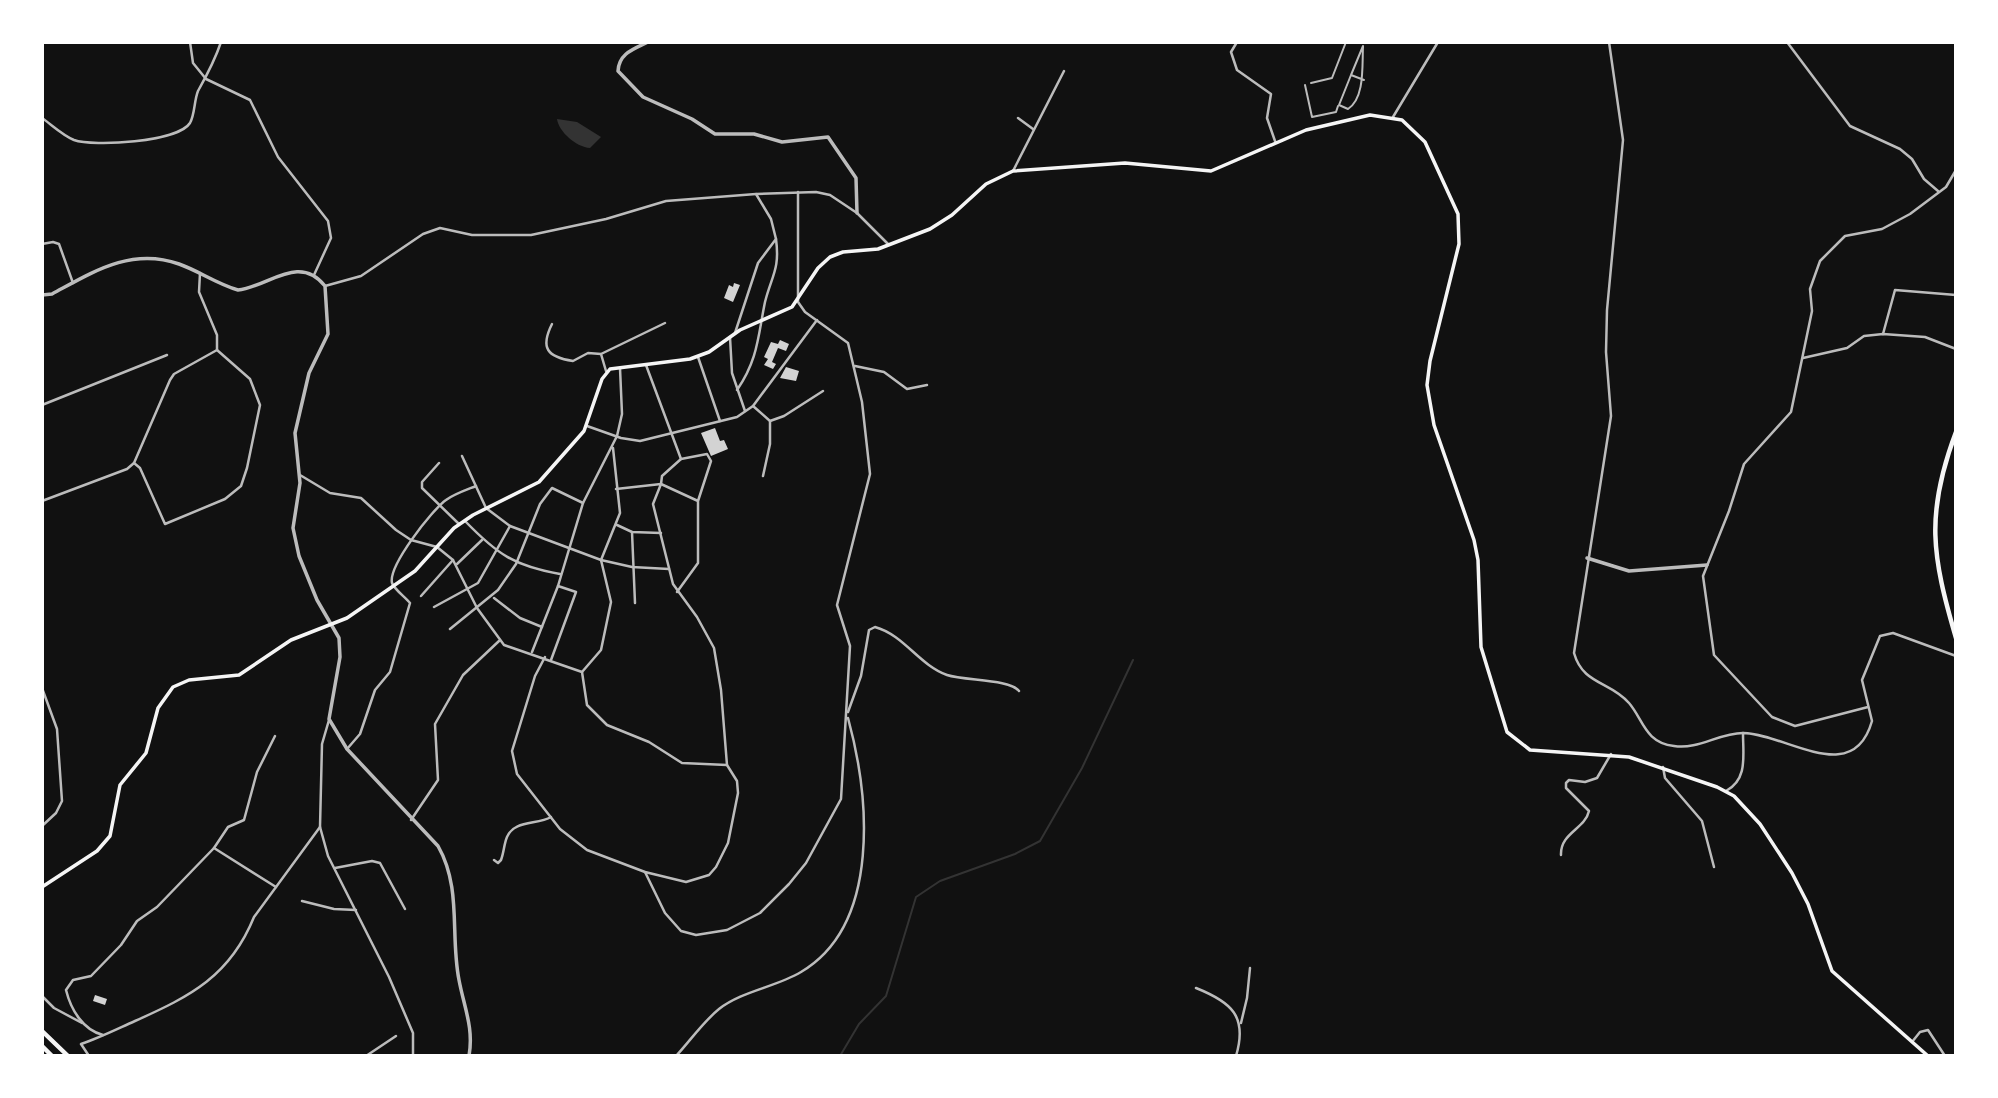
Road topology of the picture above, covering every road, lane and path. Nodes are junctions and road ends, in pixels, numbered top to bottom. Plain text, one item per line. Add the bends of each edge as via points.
1 (190, 42) edge
2 (222, 42) edge
3 (648, 42) edge
4 (1237, 42) edge
5 (1346, 42) edge
6 (1362, 42) edge
7 (1438, 42) edge
8 (1609, 42) edge
9 (1787, 42) edge
10 (1363, 46) junction
11 (1063, 71) dead end
12 (1350, 75) junction
13 (206, 79) junction
14 (1362, 79) junction
15 (1311, 83) dead end
16 (1305, 85) dead end
17 (1339, 105) junction
18 (1394, 117) junction
19 (42, 118) edge
20 (1018, 118) dead end
21 (1033, 129) junction
22 (1275, 141) junction
23 (1956, 170) edge
24 (1013, 171) junction
25 (1938, 191) junction
26 (798, 192) junction
27 (756, 194) junction
28 (857, 213) junction
29 (776, 239) junction
30 (42, 244) edge
31 (889, 246) junction
32 (200, 273) junction
33 (314, 275) junction
34 (73, 283) junction
35 (326, 286) junction
36 (42, 295) edge
37 (1956, 295) edge
38 (798, 302) junction
39 (764, 320) junction
40 (817, 320) junction
41 (665, 323) dead end
42 (552, 324) dead end
43 (735, 333) junction
44 (1883, 334) junction
45 (730, 337) junction
46 (217, 349) junction
47 (1956, 349) edge
48 (601, 354) junction
49 (167, 355) dead end
50 (698, 357) junction
51 (1803, 358) junction
52 (646, 365) junction
53 (855, 366) junction
54 (620, 367) junction
55 (606, 371) junction
56 (927, 385) dead end
57 (737, 390) junction
58 (823, 391) dead end
59 (42, 404) edge
60 (753, 406) junction
61 (745, 411) junction
62 (719, 421) junction
63 (770, 421) junction
64 (587, 426) junction
65 (1956, 432) edge
66 (671, 433) junction
67 (617, 436) junction
68 (613, 446) junction
69 (462, 457) dead end
70 (681, 459) junction
71 (134, 463) junction
72 (439, 463) dead end
73 (300, 475) junction
74 (763, 476) dead end
75 (661, 484) junction
76 (476, 486) junction
77 (616, 489) junction
78 (43, 499) edge
79 (698, 501) junction
80 (583, 503) junction
81 (440, 505) junction
82 (486, 508) junction
83 (465, 521) junction
84 (459, 525) junction
85 (617, 525) junction
86 (510, 526) junction
87 (632, 531) junction
88 (662, 533) junction
89 (530, 536) junction
90 (483, 539) junction
91 (411, 540) junction
92 (437, 547) junction
93 (570, 548) junction
94 (497, 550) junction
95 (1587, 558) junction
96 (453, 560) junction
97 (601, 560) junction
98 (457, 564) junction
99 (516, 564) junction
100 (1707, 565) junction
101 (632, 567) junction
102 (669, 569) junction
103 (562, 574) junction
104 (393, 585) junction
105 (558, 586) junction
106 (467, 590) junction
107 (677, 592) junction
108 (421, 596) dead end
109 (493, 597) junction
110 (635, 603) dead end
111 (434, 607) dead end
112 (477, 608) junction
113 (332, 624) junction
114 (542, 627) junction
115 (450, 629) dead end
116 (1956, 638) edge
117 (499, 640) junction
118 (532, 652) junction
119 (1956, 656) edge
120 (545, 657) junction
121 (551, 660) junction
122 (582, 672) junction
123 (42, 688) edge
124 (1019, 691) dead end
125 (1868, 707) junction
126 (847, 713) junction
127 (329, 719) junction
128 (1743, 733) junction
129 (275, 736) dead end
130 (347, 749) junction
131 (1611, 754) junction
132 (727, 765) junction
133 (1663, 768) junction
134 (1726, 791) junction
135 (551, 817) junction
136 (411, 820) junction
137 (42, 826) edge
138 (320, 827) junction
139 (214, 848) junction
140 (1561, 855) dead end
141 (494, 860) dead end
142 (1714, 867) dead end
143 (335, 868) junction
144 (645, 872) junction
145 (42, 887) edge
146 (278, 888) junction
147 (302, 901) dead end
148 (405, 909) dead end
149 (356, 910) junction
150 (1250, 968) dead end
151 (1196, 988) dead end
152 (42, 996) edge
153 (82, 1023) junction
154 (1240, 1026) junction
155 (42, 1031) edge
156 (103, 1035) junction
157 (396, 1036) dead end
158 (1912, 1042) junction
159 (42, 1046) edge
160 (374, 1054) edge
161 (1956, 1055) edge
162 (52, 1056) edge
163 (68, 1056) edge
164 (89, 1056) edge
165 (366, 1056) edge
166 (413, 1056) edge
167 (469, 1056) edge
168 (676, 1056) edge
169 (1237, 1056) edge
170 (1928, 1056) edge

1 - 13 street via 193,63
2 - 13 street
3 - 28 street via 627,52 618,71 643,97 715,134 754,134 782,142 828,137 856,178
4 - 22 street via 1231,59 1237,70 1271,94 1267,118
5 - 15 street via 1332,78
6 - 10 street
7 - 18 street
8 - 95 street via 1623,140 1622,175 1607,310 1611,416
9 - 25 street via 1850,126 1900,149
10 - 12 street
10 - 14 street
11 - 21 street
12 - 14 street
12 - 17 street
13 - 19 street via 197,92 190,123 141,142 82,142
13 - 33 street via 250,100 278,157 328,221 331,238
14 - 17 street via 1354,105 1348,109
16 - 17 street via 1312,117 1336,112
18 - 22 main road via 1360,117
18 - 131 main road via 1410,125 1425,142 1458,214 1459,244 1427,385 1434,425 1474,540 1481,647 1504,723 1513,740 1530,750
20 - 21 street
21 - 24 street
22 - 24 main road via 1211,171 1125,163
23 - 25 street
24 - 31 main road via 986,184 945,220
25 - 51 street via 1882,229 1845,236 1820,261 1810,289 1812,311
26 - 27 street
26 - 28 street via 830,195
26 - 38 street
27 - 29 street via 771,219
27 - 35 street via 666,201 531,235 472,235 440,228 423,234 361,276
28 - 31 street
29 - 39 street via 779,261 767,293
29 - 43 street via 758,263
30 - 34 street via 59,244
31 - 38 main road via 830,257
32 - 33 street via 238,290 278,275
32 - 34 street via 176,263 127,258
32 - 46 street via 199,292 217,335
33 - 35 street
34 - 36 street
35 - 73 street via 328,334 309,373 295,433
37 - 44 street via 1895,290
38 - 39 main road via 785,313
38 - 40 street
39 - 43 main road
39 - 57 street via 752,368
40 - 53 street via 848,343
40 - 60 street
41 - 48 street
42 - 48 street via 545,339 551,353 573,361 587,353
43 - 45 main road
44 - 47 street via 1925,337
44 - 51 street via 1864,336 1839,351
45 - 50 main road
45 - 57 street
46 - 71 street via 174,374
46 - 71 street via 250,379 260,405 241,486 225,499 165,524
48 - 55 street
49 - 59 street
50 - 52 main road
50 - 62 street
51 - 100 street via 1791,412 1744,464
52 - 54 main road
52 - 66 street
53 - 56 street via 884,372 907,389
53 - 126 street via 870,474 837,605 850,638
54 - 55 main road
54 - 67 street via 622,414
55 - 64 main road
57 - 61 street
58 - 63 street
60 - 61 street
60 - 63 street
61 - 62 street
62 - 66 street
63 - 74 street
64 - 67 street
64 - 82 main road via 548,475
65 - 116 highway via 1938,489 1933,534
66 - 67 street via 640,441
66 - 70 street
67 - 68 street
68 - 77 street
68 - 80 street
69 - 76 street
70 - 75 street via 662,476
70 - 79 street via 707,454 711,461
71 - 78 street
72 - 81 street via 422,488
73 - 91 street via 330,493 361,498
73 - 113 street via 294,537 317,600
75 - 77 street
75 - 79 street
75 - 88 street via 653,504
76 - 81 street
76 - 82 street
77 - 85 street
79 - 107 street via 698,563
80 - 89 street via 552,488 540,504
80 - 93 street
81 - 84 street
81 - 91 street
82 - 83 main road
82 - 86 street
83 - 84 main road
83 - 90 street
84 - 92 main road
85 - 87 street
85 - 97 street
86 - 89 street
86 - 94 street
87 - 88 street
87 - 101 street
88 - 102 street
89 - 93 street
89 - 99 street
90 - 94 street
90 - 98 street
91 - 92 street
91 - 104 street via 392,578
92 - 96 street
92 - 104 main road via 415,571
93 - 97 street
93 - 103 street
94 - 99 street
94 - 106 street via 478,583
95 - 100 street via 1629,570
95 - 128 street via 1574,653 1578,667 1630,704 1641,727 1667,745 1693,746
96 - 98 street
96 - 108 street
97 - 101 street
97 - 122 street via 611,602 601,650
98 - 106 street
99 - 103 street
99 - 109 street
100 - 125 street via 1702,585 1710,647 1772,717 1795,726
101 - 102 street
101 - 110 street
102 - 107 street
103 - 105 street
104 - 113 main road
104 - 130 street via 410,603 390,671 375,690 359,734
105 - 114 street
105 - 121 street via 576,592
106 - 111 street
106 - 112 street
107 - 132 street via 714,648
109 - 112 street
109 - 114 street via 520,618
112 - 115 street
112 - 117 street
113 - 127 street via 340,646
113 - 145 main road via 291,640 239,675 189,680 173,687 158,708 146,753 120,785 110,836 97,851
114 - 118 street
117 - 118 street
117 - 136 street via 463,675 435,724 438,780
118 - 120 street
119 - 125 street via 1893,633 1880,636 1862,680
120 - 121 street
120 - 135 street via 512,751 517,774
121 - 122 street
122 - 132 street via 587,705 607,725 649,742 681,763
123 - 137 street via 57,729 62,801
124 - 126 street via 1009,683 971,681 942,673 897,636 875,627 869,631 861,676
125 - 128 street via 1870,728 1855,750 1843,756
126 - 144 street via 841,799 806,863 760,913 727,930 687,933 672,923
126 - 168 street via 865,794 858,883 842,932 801,972 718,1010
127 - 130 street
127 - 138 street via 322,744
128 - 134 street via 1743,774 1737,785
129 - 139 street via 257,772 244,820 228,827
130 - 136 street
131 - 133 main road
131 - 140 street via 1597,778 1566,783 1589,811 1563,842
132 - 144 street via 738,793 727,843 716,867 709,875 686,882
133 - 134 main road
133 - 142 street via 1665,778 1703,821
134 - 158 main road via 1744,804 1792,873 1832,971
135 - 141 street via 511,831 501,860
135 - 144 street via 587,850
136 - 167 street via 438,846 449,873 458,980 470,1023
138 - 143 street
138 - 146 street
139 - 146 street
139 - 153 street via 157,907 137,921 91,976 73,980 66,990
143 - 148 street via 380,863
143 - 149 street
146 - 156 street via 210,981 171,1005
147 - 149 street
149 - 166 street via 413,1032
150 - 154 street
151 - 154 street via 1226,1002
152 - 153 street
153 - 156 street via 90,1032
154 - 169 street
155 - 163 highway
156 - 164 street via 80,1044
157 - 160 street
158 - 161 street via 1928,1030 1945,1056
158 - 170 main road
159 - 162 highway
160 - 165 street

